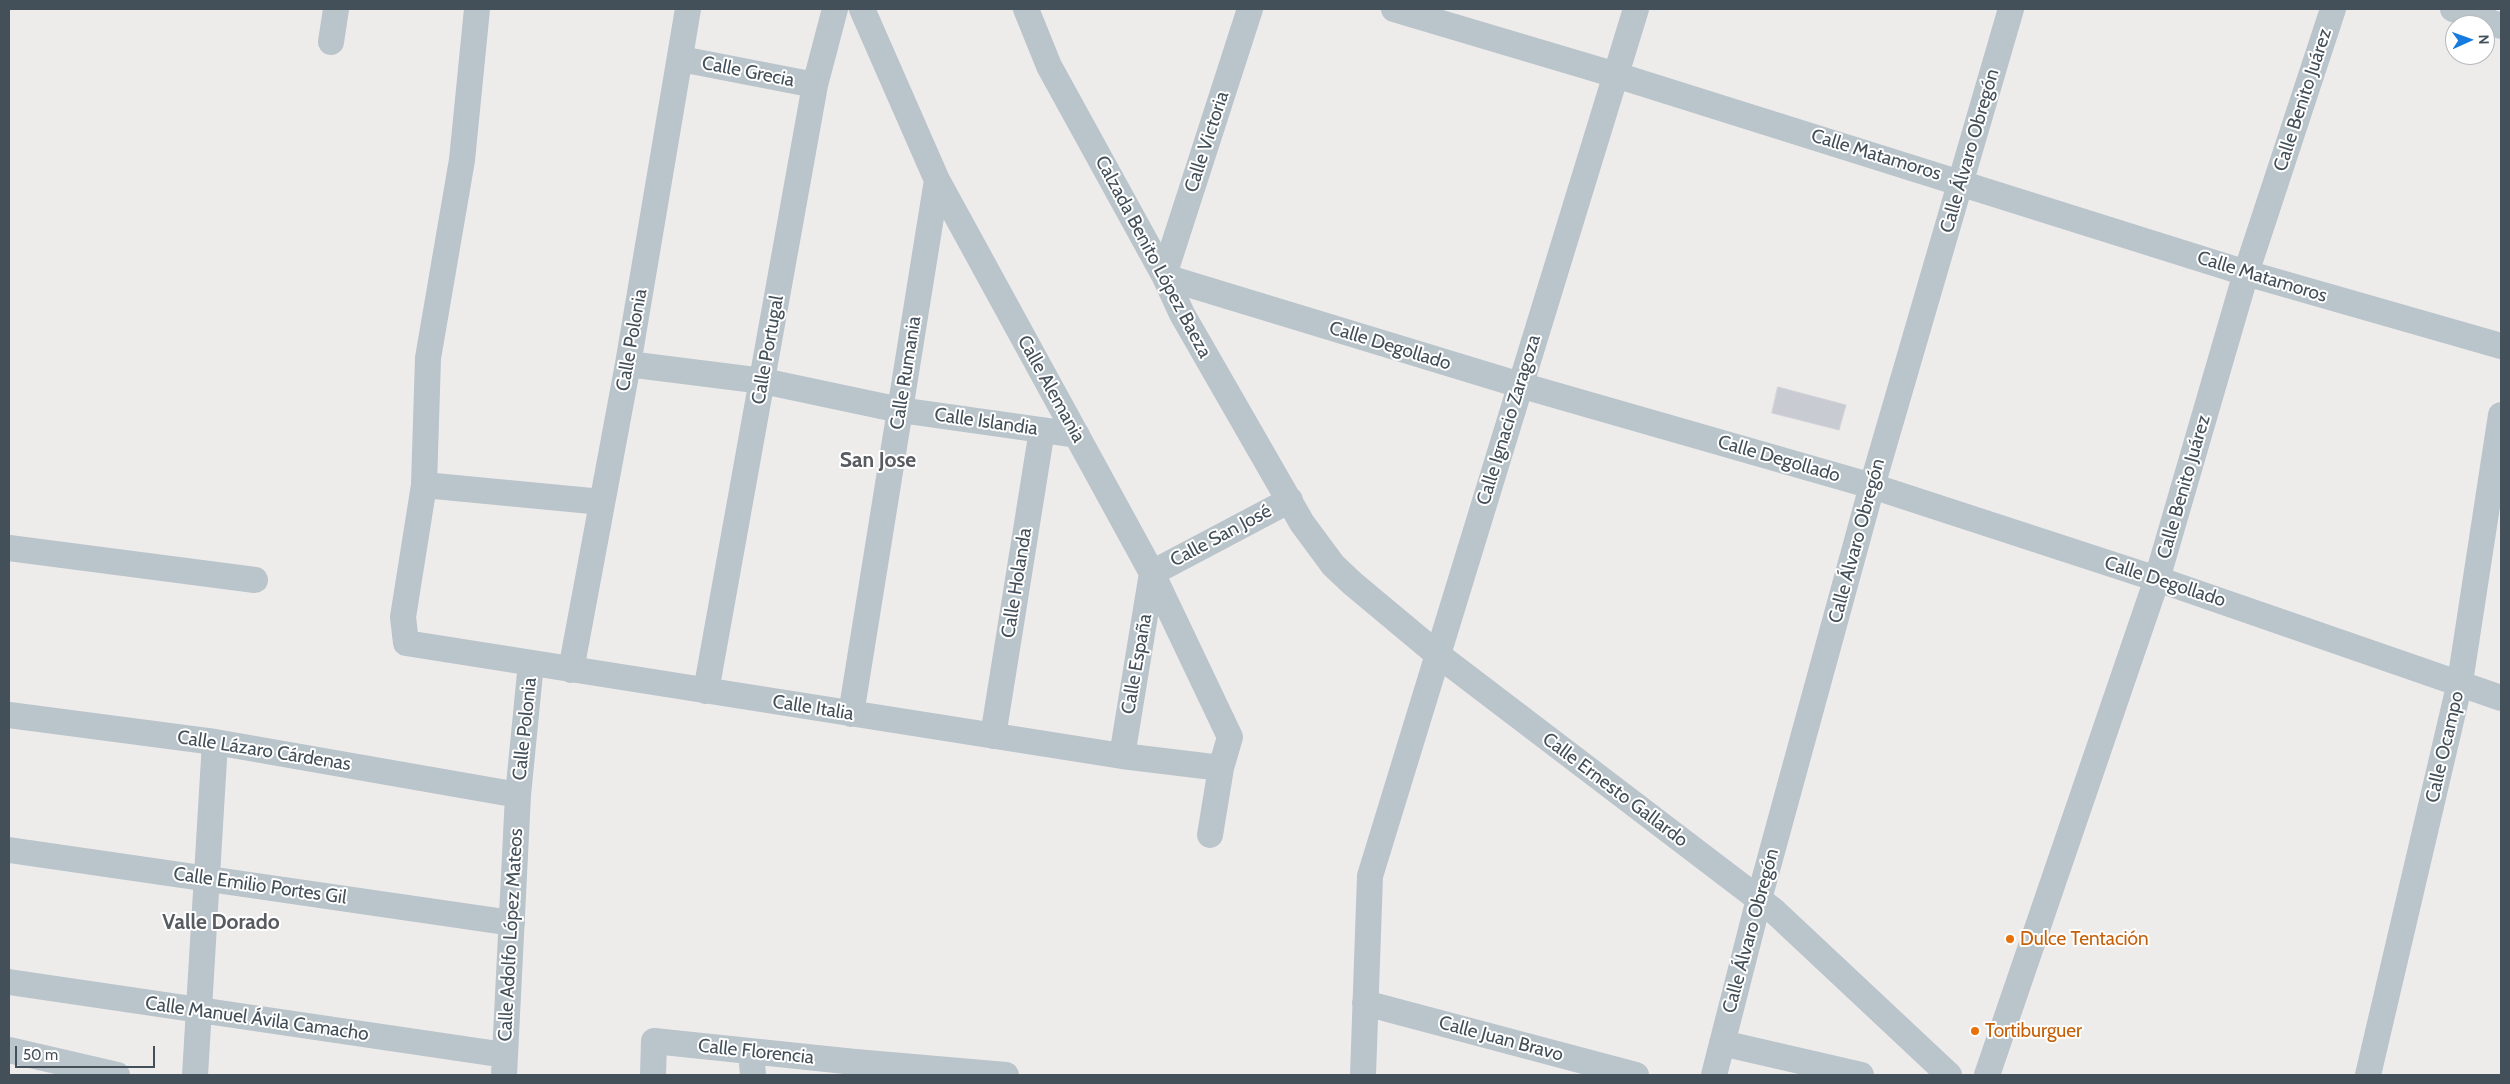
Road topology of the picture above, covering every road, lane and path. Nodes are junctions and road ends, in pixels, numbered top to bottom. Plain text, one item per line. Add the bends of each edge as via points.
1 (336, 9) edge
2 (477, 9) edge
3 (688, 9) edge
4 (835, 9) edge
5 (862, 9) edge
6 (1026, 9) edge
7 (1250, 9) edge
8 (1394, 9) edge
9 (1636, 9) edge
10 (2011, 9) edge
11 (2333, 9) edge
12 (2454, 9) edge
13 (2501, 26) edge
14 (331, 42) dead end
15 (680, 58) junction
16 (1616, 74) junction
17 (815, 85) junction
18 (937, 180) junction
19 (1961, 181) junction
20 (2246, 273) junction
21 (1164, 276) junction
22 (2501, 346) edge
23 (628, 364) junction
24 (763, 381) junction
25 (1520, 385) junction
26 (900, 410) junction
27 (2501, 415) edge
28 (1042, 430) junction
29 (1077, 435) junction
30 (424, 485) junction
31 (1872, 486) junction
32 (1290, 500) junction
33 (602, 502) junction
34 (9, 548) edge
35 (1152, 573) junction
36 (2158, 579) junction
37 (255, 580) dead end
38 (1437, 654) junction
39 (531, 663) junction
40 (571, 670) junction
41 (2460, 682) junction
42 (706, 692) junction
43 (2501, 698) edge
44 (851, 714) junction
45 (9, 715) edge
46 (993, 736) junction
47 (215, 742) junction
48 (1122, 756) junction
49 (1222, 768) junction
50 (518, 795) junction
51 (1210, 835) dead end
52 (9, 850) edge
53 (206, 878) junction
54 (1759, 899) junction
55 (512, 923) junction
56 (9, 982) edge
57 (1365, 1003) junction
58 (199, 1010) junction
59 (1722, 1043) junction
60 (9, 1050) edge
61 (752, 1063) edge
62 (505, 1065) edge
63 (855, 1069) edge
64 (965, 1074) edge
65 (117, 1075) edge
66 (195, 1075) edge
67 (653, 1075) edge
68 (1006, 1075) edge
69 (1363, 1075) edge
70 (1636, 1075) edge
71 (1714, 1075) edge
72 (1861, 1075) edge
73 (1949, 1075) edge
74 (1987, 1075) edge
75 (2368, 1075) edge

1 - 14 street
2 - 30 street via 462,160 428,358
3 - 15 street, Calle Polonia
4 - 17 street, Calle Portugal
5 - 18 street, Calle Alemania
6 - 21 street, Calzada Benito López Baeza via 1049,66
7 - 21 street, Calle Victoria
8 - 16 street, Calle Matamoros
9 - 16 street, Calle Ignacio Zaragoza
10 - 19 street, Calle Álvaro Obregón
11 - 20 street, Calle Benito Juárez
12 - 13 street
15 - 17 street, Calle Grecia
15 - 23 street, Calle Polonia
16 - 19 street, Calle Matamoros
16 - 25 street, Calle Ignacio Zaragoza
17 - 24 street, Calle Portugal
18 - 26 street, Calle Rumania
18 - 29 street, Calle Alemania
19 - 20 street, Calle Matamoros
19 - 31 street, Calle Álvaro Obregón
20 - 22 street, Calle Matamoros
20 - 36 street, Calle Benito Juárez
21 - 25 street, Calle Degollado
21 - 32 street, Calzada Benito López Baeza via 1182,314
23 - 24 street, Calle Islandia
23 - 33 street, Calle Polonia
24 - 26 street, Calle Islandia
24 - 42 street, Calle Portugal
25 - 31 street, Calle Degollado
25 - 38 street, Calle Ignacio Zaragoza
26 - 28 street, Calle Islandia
26 - 44 street, Calle Rumania
27 - 41 street, Calle Ocampo
28 - 29 street, Calle Islandia
28 - 46 street, Calle Holanda
29 - 35 street, Calle Alemania
30 - 33 street
30 - 39 street, Calle Italia via 403,617 406,642
31 - 36 street, Calle Degollado
31 - 54 street, Calle Álvaro Obregón
32 - 35 street, Calle San José
32 - 38 street, Calle Ernesto Gallardo via 1302,523 1333,565
33 - 40 street, Calle Polonia
34 - 37 street
35 - 48 street, Calle España
35 - 49 street, Calle Alemania via 1230,737
36 - 41 street, Calle Degollado
36 - 74 street, Calle Benito Juárez
38 - 54 street, Calle Ernesto Gallardo
38 - 57 street, Calle Ignacio Zaragoza via 1370,876
39 - 40 street, Calle Italia
39 - 50 street, Calle Polonia
40 - 42 street, Calle Italia
41 - 43 street, Calle Degollado
41 - 75 street, Calle Ocampo
42 - 44 street, Calle Italia
44 - 46 street, Calle Italia
45 - 47 street, Calle Lázaro Cárdenas
46 - 48 street, Calle Italia
47 - 50 street, Calle Lázaro Cárdenas
47 - 53 street
48 - 49 street, Calle Italia
49 - 51 street, Calle Alemania
50 - 55 street, Calle Adolfo López Mateos
52 - 53 street, Calle Emilio Portes Gil
53 - 55 street, Calle Emilio Portes Gil
53 - 58 street
54 - 59 street, Calle Álvaro Obregón
54 - 73 street, Calle Ernesto Gallardo
55 - 62 street, Calle Adolfo López Mateos
56 - 58 street, Calle Manuel Ávila Camacho
57 - 69 street, Calle Ignacio Zaragoza
57 - 70 street, Calle Juan Bravo
58 - 62 street, Calle Manuel Ávila Camacho
58 - 66 street
59 - 71 street, Calle Álvaro Obregón
59 - 72 street
60 - 65 street
61 - 63 street, Calle Florencia
61 - 67 street, Calle Florencia via 654,1041
63 - 64 street, Calle Florencia
64 - 68 street, Calle Florencia

